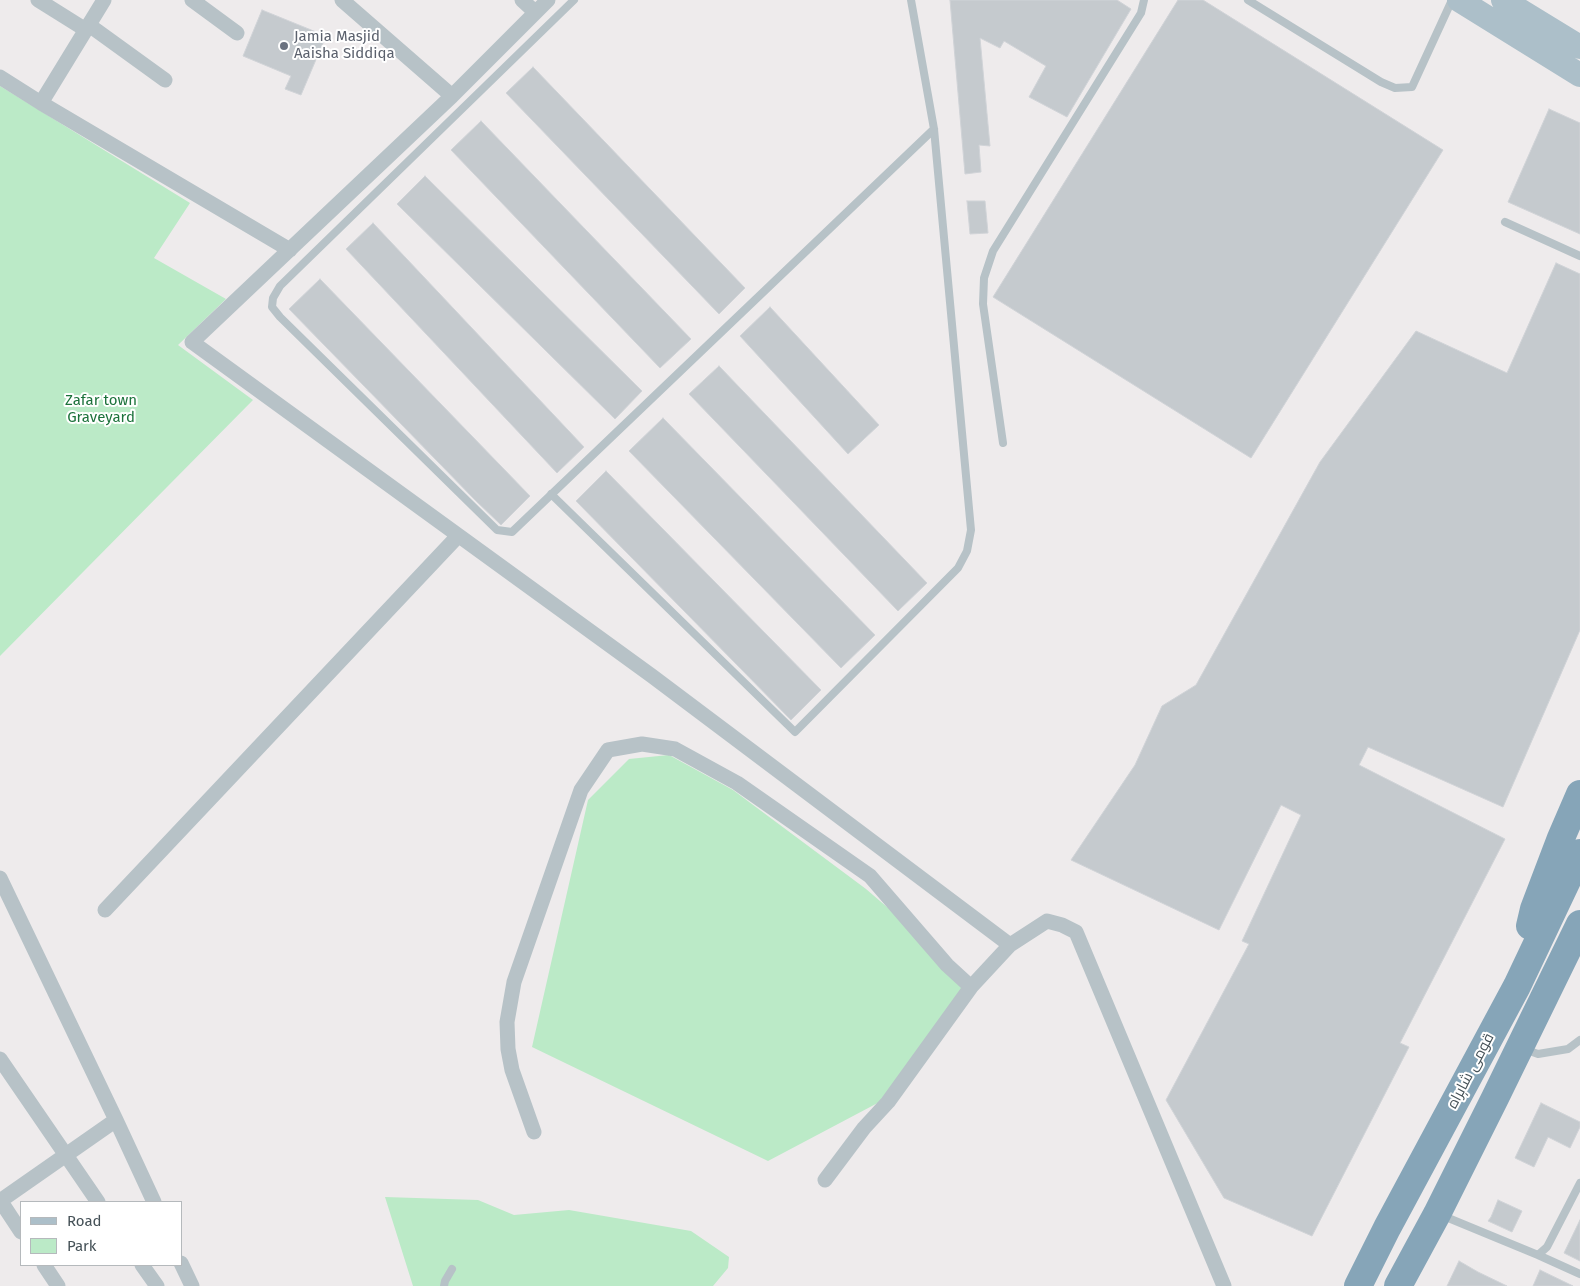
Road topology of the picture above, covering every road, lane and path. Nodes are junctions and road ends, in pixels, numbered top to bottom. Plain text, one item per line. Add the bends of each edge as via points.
1 (38, 0) edge
2 (104, 0) edge
3 (192, 0) edge
4 (342, 0) edge
5 (522, 0) edge
6 (548, 0) edge
7 (574, 0) edge
8 (911, 0) edge
9 (1144, 0) edge
10 (1248, 0) edge
11 (1452, 0) edge
12 (1459, 0) edge
13 (1503, 0) edge
14 (535, 12) junction
15 (87, 28) junction
16 (237, 33) dead end
17 (1580, 47) edge
18 (1580, 75) edge
19 (0, 77) edge
20 (165, 80) dead end
21 (452, 96) junction
22 (41, 103) junction
23 (934, 129) junction
24 (1505, 222) dead end
25 (290, 250) junction
26 (1580, 256) edge
27 (1003, 443) dead end
28 (552, 494) junction
29 (458, 536) junction
30 (1580, 794) edge
31 (1580, 853) edge
32 (0, 878) edge
33 (105, 910) dead end
34 (1578, 934) edge
35 (1010, 945) junction
36 (1517, 986) junction
37 (970, 987) junction
38 (1580, 1040) edge
39 (1520, 1047) junction
40 (0, 1059) edge
41 (116, 1120) junction
42 (534, 1132) dead end
43 (65, 1155) junction
44 (825, 1180) dead end
45 (1580, 1183) edge
46 (0, 1201) edge
47 (97, 1201) edge
48 (154, 1201) edge
49 (1437, 1214) junction
50 (20, 1231) edge
51 (1538, 1255) junction
52 (182, 1265) edge
53 (45, 1266) edge
54 (143, 1266) edge
55 (452, 1269) dead end
56 (1580, 1274) edge
57 (58, 1286) edge
58 (157, 1286) edge
59 (192, 1286) edge
60 (444, 1286) edge
61 (1224, 1286) edge
62 (1358, 1286) edge
63 (1398, 1286) edge

1 - 15 street
2 - 15 street
3 - 16 street
4 - 21 street
5 - 14 street
6 - 14 street
7 - 28 lane via 280,286 272,307 497,530 512,532
8 - 23 lane
9 - 27 lane via 1141,13 993,250 984,278 983,304
10 - 11 lane via 1395,88 1412,87
12 - 18 main road
13 - 17 main road
14 - 21 street
15 - 20 street
15 - 22 street
19 - 22 street
21 - 25 street
22 - 25 street
23 - 28 lane
23 - 28 lane via 971,530 967,551 958,568 796,732
24 - 26 lane
25 - 29 street via 192,342
29 - 33 street
29 - 35 street via 652,676
30 - 36 highway via 1534,909
31 - 36 highway, قومی شاہراہ
32 - 41 street
34 - 39 highway
35 - 37 street
35 - 61 street via 1047,921 1076,932
36 - 62 highway, قومی شاہراہ
37 - 42 street via 870,876 737,783 675,749 642,744 608,750 581,790 514,982 507,1022 508,1049
37 - 44 street via 888,1102
38 - 39 lane via 1568,1049 1538,1054
39 - 49 highway
40 - 43 street
41 - 43 street
41 - 48 street
43 - 46 street
43 - 47 street
45 - 51 lane via 1548,1247
46 - 50 street
49 - 51 lane
49 - 63 highway
51 - 56 lane
52 - 59 street
53 - 57 street
54 - 58 street
55 - 60 lane

